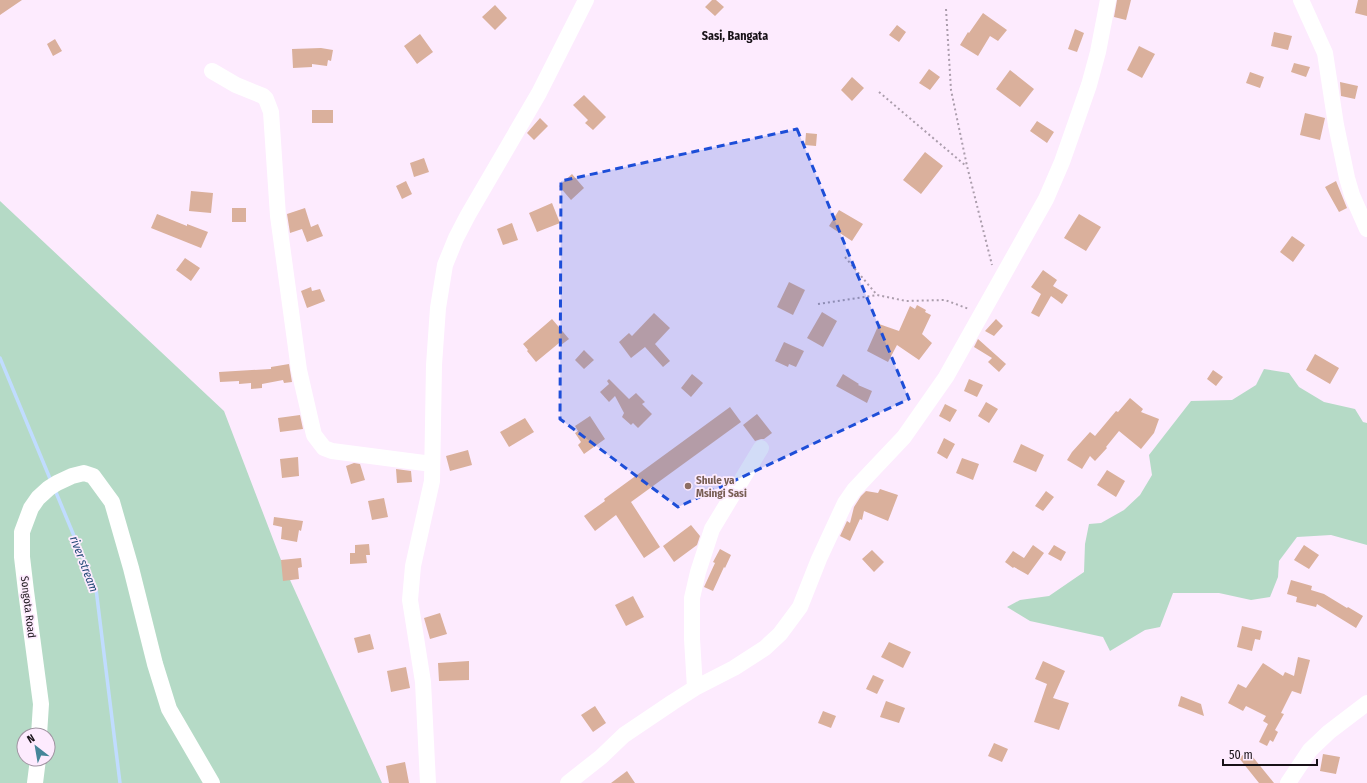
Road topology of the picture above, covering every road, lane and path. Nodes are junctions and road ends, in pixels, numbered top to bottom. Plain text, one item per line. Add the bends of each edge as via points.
1 (586, 0) edge
2 (1108, 0) edge
3 (1301, 0) edge
4 (946, 9) dead end
5 (212, 71) dead end
6 (879, 92) dead end
7 (967, 166) junction
8 (1367, 229) edge
9 (845, 258) dead end
10 (996, 288) junction
11 (877, 295) junction
12 (818, 304) dead end
13 (981, 315) junction
14 (761, 448) dead end
15 (432, 464) junction
16 (695, 688) junction
17 (1367, 703) edge
18 (39, 727) edge
19 (37, 767) edge
20 (35, 783) edge
21 (212, 783) edge
22 (428, 783) edge
23 (568, 783) edge
24 (1288, 783) edge

1 - 15 street via 539,93 468,215 445,265 438,308 434,365
2 - 10 street via 1095,65 1062,162 1046,200
3 - 8 street via 1325,54 1347,178
4 - 7 path via 951,90
5 - 15 street via 236,85 263,96 271,112 282,247 299,370 314,435 324,448 332,451
6 - 7 path
7 - 10 path via 992,261
9 - 11 path
10 - 13 street
11 - 12 path
11 - 13 path via 906,301 945,300
13 - 16 street via 946,377 904,438 854,490 845,503 800,607 780,634 766,648
14 - 16 street via 712,529 698,572 692,598
15 - 22 street via 432,481 413,566 410,600 423,682
16 - 23 street via 624,735
17 - 24 street via 1310,750
18 - 21 street, Songota Road via 40,704 22,557 22,532 31,508 38,498 53,486 84,473 93,476 112,502 168,709
19 - 20 street

